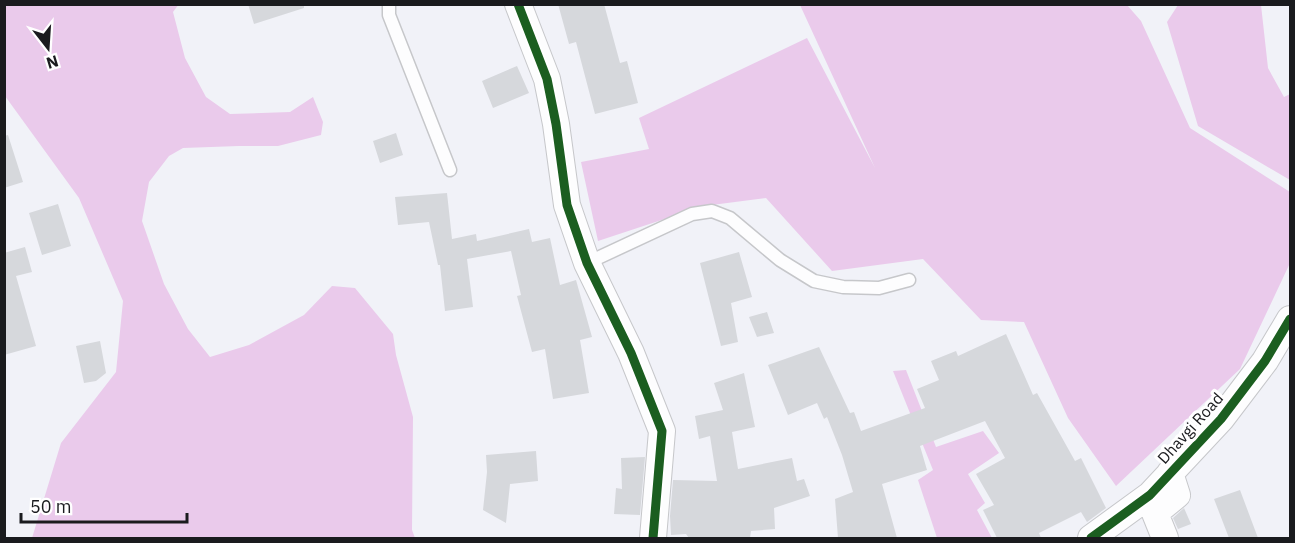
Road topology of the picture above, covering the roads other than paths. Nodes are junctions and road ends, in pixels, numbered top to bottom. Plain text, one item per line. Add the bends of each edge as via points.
1 (389, 4) edge
2 (518, 4) edge
3 (450, 170) dead end
4 (587, 263) junction
5 (909, 280) dead end
6 (1290, 319) edge
7 (1170, 473) junction
8 (653, 538) edge
9 (1091, 538) edge
10 (1165, 538) edge

1 - 3 lane via 389,15
2 - 4 street via 547,78 567,206
4 - 5 lane via 692,214 712,211 730,218 780,260 814,281 879,288
4 - 8 street via 631,353 662,431
6 - 7 street, Dhavgi Road via 1221,419
7 - 9 street, Dhavgi Road via 1150,495
7 - 10 street via 1177,495 1155,513

